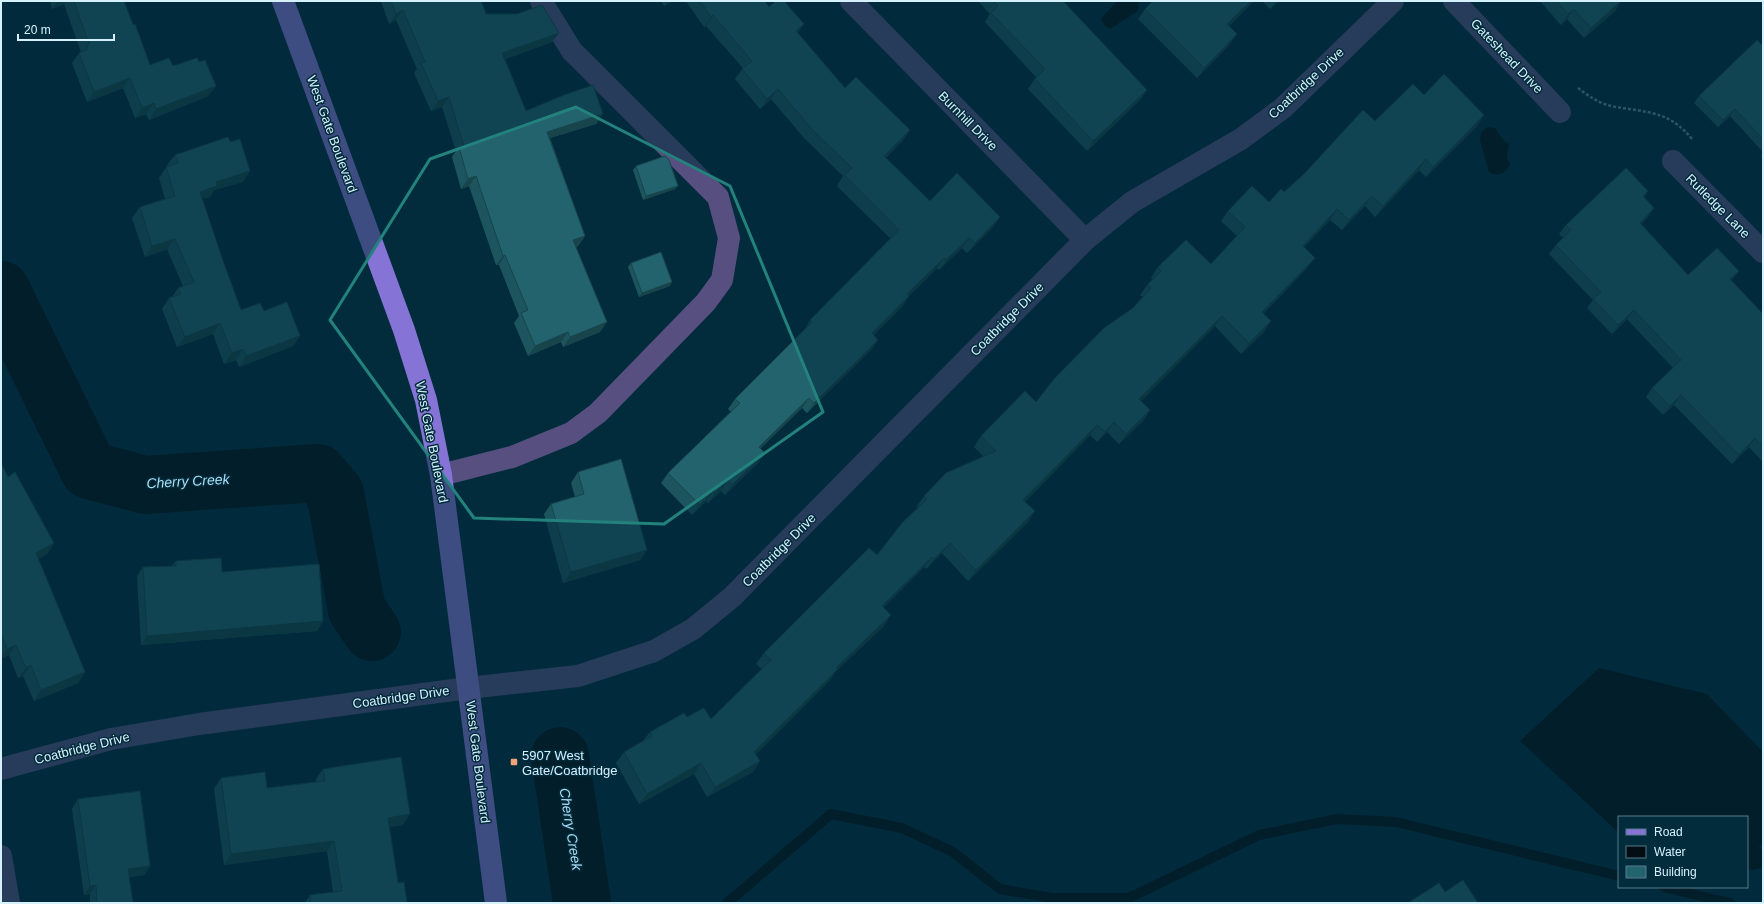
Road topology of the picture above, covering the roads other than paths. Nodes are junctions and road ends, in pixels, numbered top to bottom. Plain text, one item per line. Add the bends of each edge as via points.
1 (283, 1) edge
2 (541, 1) edge
3 (851, 1) edge
4 (1393, 1) edge
5 (1454, 1) edge
6 (1560, 112) dead end
7 (1673, 161) dead end
8 (1085, 240) junction
9 (1763, 252) edge
10 (441, 475) junction
11 (468, 688) junction
12 (1, 769) edge
13 (1, 856) edge
14 (9, 903) edge
15 (496, 903) edge

1 - 10 main road, West Gate Boulevard via 404,330 426,400
2 - 10 street via 572,51 718,197 729,238 722,280 706,302 598,413 571,433 512,457
3 - 8 street, Burnhill Drive
4 - 8 street, Coatbridge Drive via 1283,108 1242,138 1132,202
5 - 6 street, Gateshead Drive
7 - 9 street, Rutledge Lane
8 - 11 street, Coatbridge Drive via 732,597 693,629 654,651 578,676
10 - 11 main road, West Gate Boulevard
11 - 12 street, Coatbridge Drive via 199,724 111,739
11 - 15 main road, West Gate Boulevard
13 - 14 street

